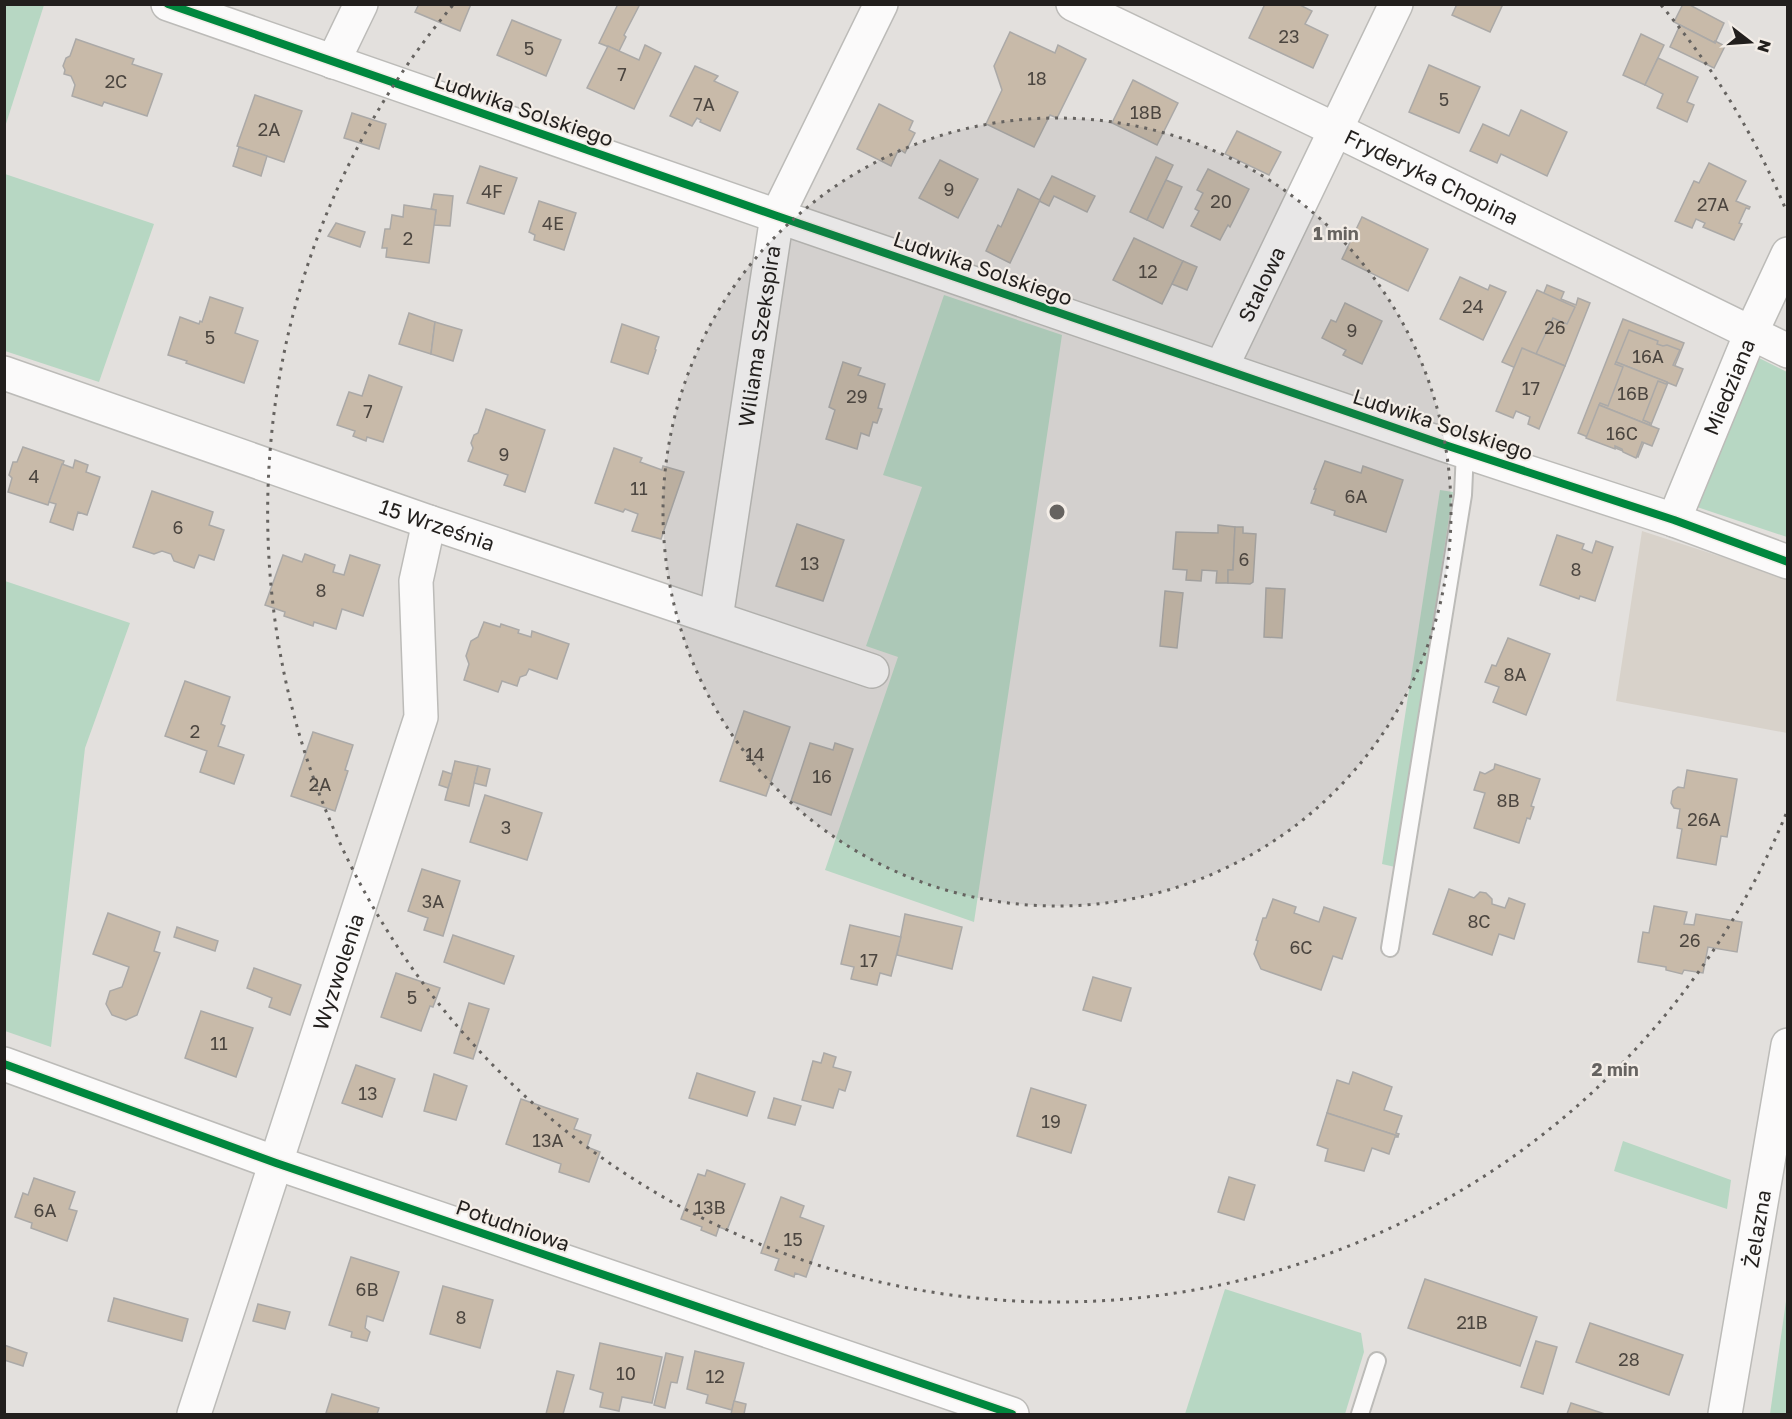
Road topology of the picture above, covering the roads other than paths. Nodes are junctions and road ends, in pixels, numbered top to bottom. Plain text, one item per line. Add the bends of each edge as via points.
1 (168, 4) edge
2 (361, 4) edge
3 (881, 4) edge
4 (1073, 4) edge
5 (1396, 4) edge
6 (333, 62) junction
7 (1336, 130) junction
8 (777, 216) junction
9 (1788, 254) edge
10 (1751, 333) junction
11 (1788, 351) edge
12 (1221, 368) junction
13 (4, 373) edge
14 (1465, 451) junction
15 (1674, 520) junction
16 (429, 522) junction
17 (1788, 562) edge
18 (716, 618) junction
19 (872, 671) dead end
20 (1390, 948) dead end
21 (1788, 1045) edge
22 (4, 1064) edge
23 (276, 1163) junction
24 (1377, 1361) dead end
25 (194, 1414) edge
26 (1012, 1414) edge
27 (1359, 1414) edge
28 (1725, 1414) edge

1 - 6 street, Ludwika Solskiego
2 - 6 street
3 - 8 street, Wiliama Szekspira
4 - 7 street, Fryderyka Chopina
5 - 7 street, Stalowa
6 - 8 street, Ludwika Solskiego
7 - 10 street, Fryderyka Chopina
7 - 12 street, Stalowa
8 - 12 street, Ludwika Solskiego
8 - 18 street, Wiliama Szekspira
9 - 10 street, Miedziana
10 - 11 street, Fryderyka Chopina
10 - 15 street, Miedziana
12 - 14 street, Ludwika Solskiego
13 - 16 street, 15 Września
14 - 15 street, Ludwika Solskiego
14 - 20 lane via 1463,495
15 - 17 street, Ludwika Solskiego
16 - 18 street, 15 Września
16 - 23 street, Wyzwolenia via 416,581 421,717
18 - 19 street, 15 Września
21 - 28 street, Żelazna
22 - 23 street, Południowa
23 - 25 street, Wyzwolenia
23 - 26 street, Południowa
24 - 27 lane

